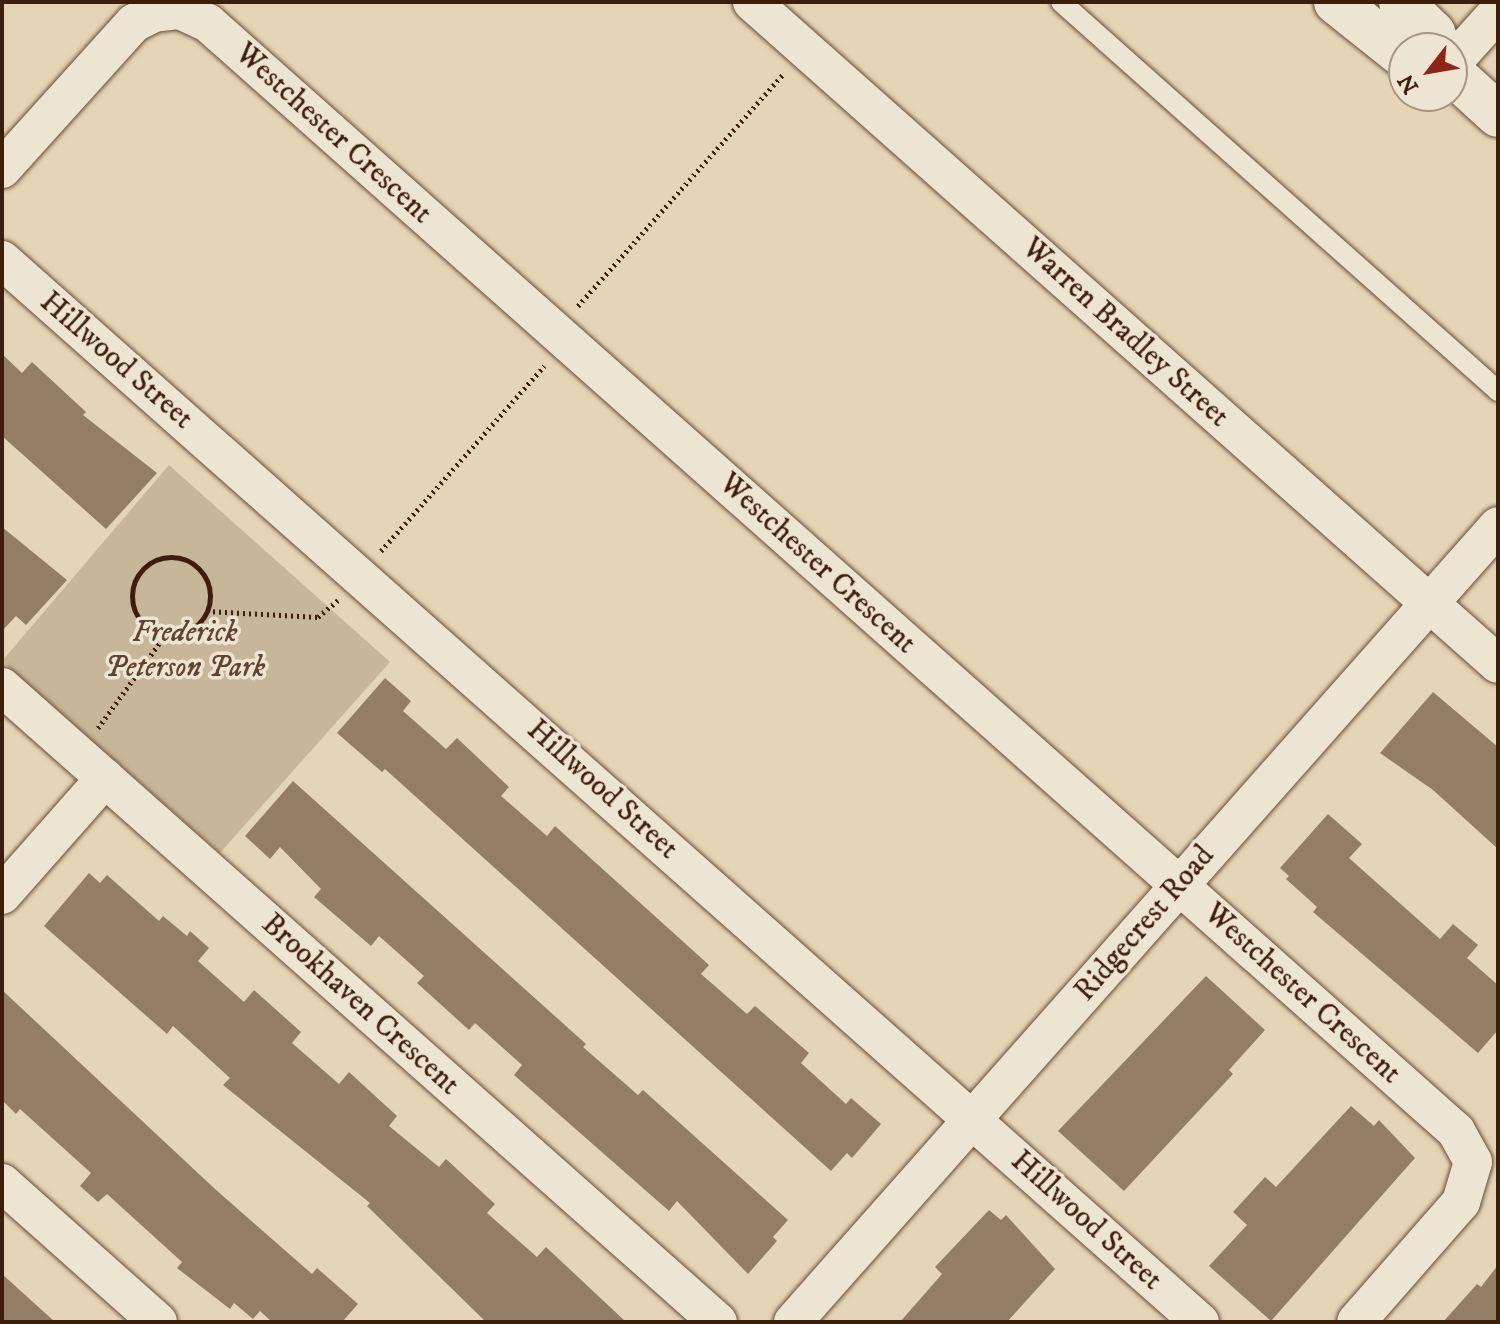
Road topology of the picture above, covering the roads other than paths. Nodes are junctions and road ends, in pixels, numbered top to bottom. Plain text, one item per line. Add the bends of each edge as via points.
1 (752, 2) edge
2 (1061, 2) edge
3 (1336, 2) edge
4 (1401, 2) edge
5 (1498, 12) edge
6 (1432, 32) edge
7 (1388, 43) edge
8 (1468, 45) edge
9 (1468, 88) edge
10 (1498, 115) edge
11 (2, 169) edge
12 (2, 260) edge
13 (1498, 391) edge
14 (1498, 526) edge
15 (1429, 603) junction
16 (1498, 664) edge
17 (2, 687) edge
18 (105, 778) junction
19 (1179, 885) junction
20 (2, 895) edge
21 (972, 1120) junction
22 (2, 1183) edge
23 (158, 1322) edge
24 (718, 1322) edge
25 (793, 1322) edge
26 (1200, 1322) edge
27 (1356, 1322) edge

1 - 15 street, Warren Bradley Street
2 - 13 lane
3 - 7 street
4 - 6 street
5 - 8 street
9 - 10 street
11 - 19 street, Westchester Crescent via 134,23 154,13 180,10 208,23
12 - 21 street, Hillwood Street
14 - 15 street, Ridgecrest Road
15 - 16 street, Warren Bradley Street
15 - 19 street, Ridgecrest Road
17 - 18 street, Brookhaven Crescent
18 - 20 street
18 - 24 street, Brookhaven Crescent
19 - 21 street, Ridgecrest Road
19 - 27 street, Westchester Crescent via 1456,1131 1473,1162 1461,1202
21 - 25 street, Ridgecrest Road
21 - 26 street, Hillwood Street
22 - 23 street

